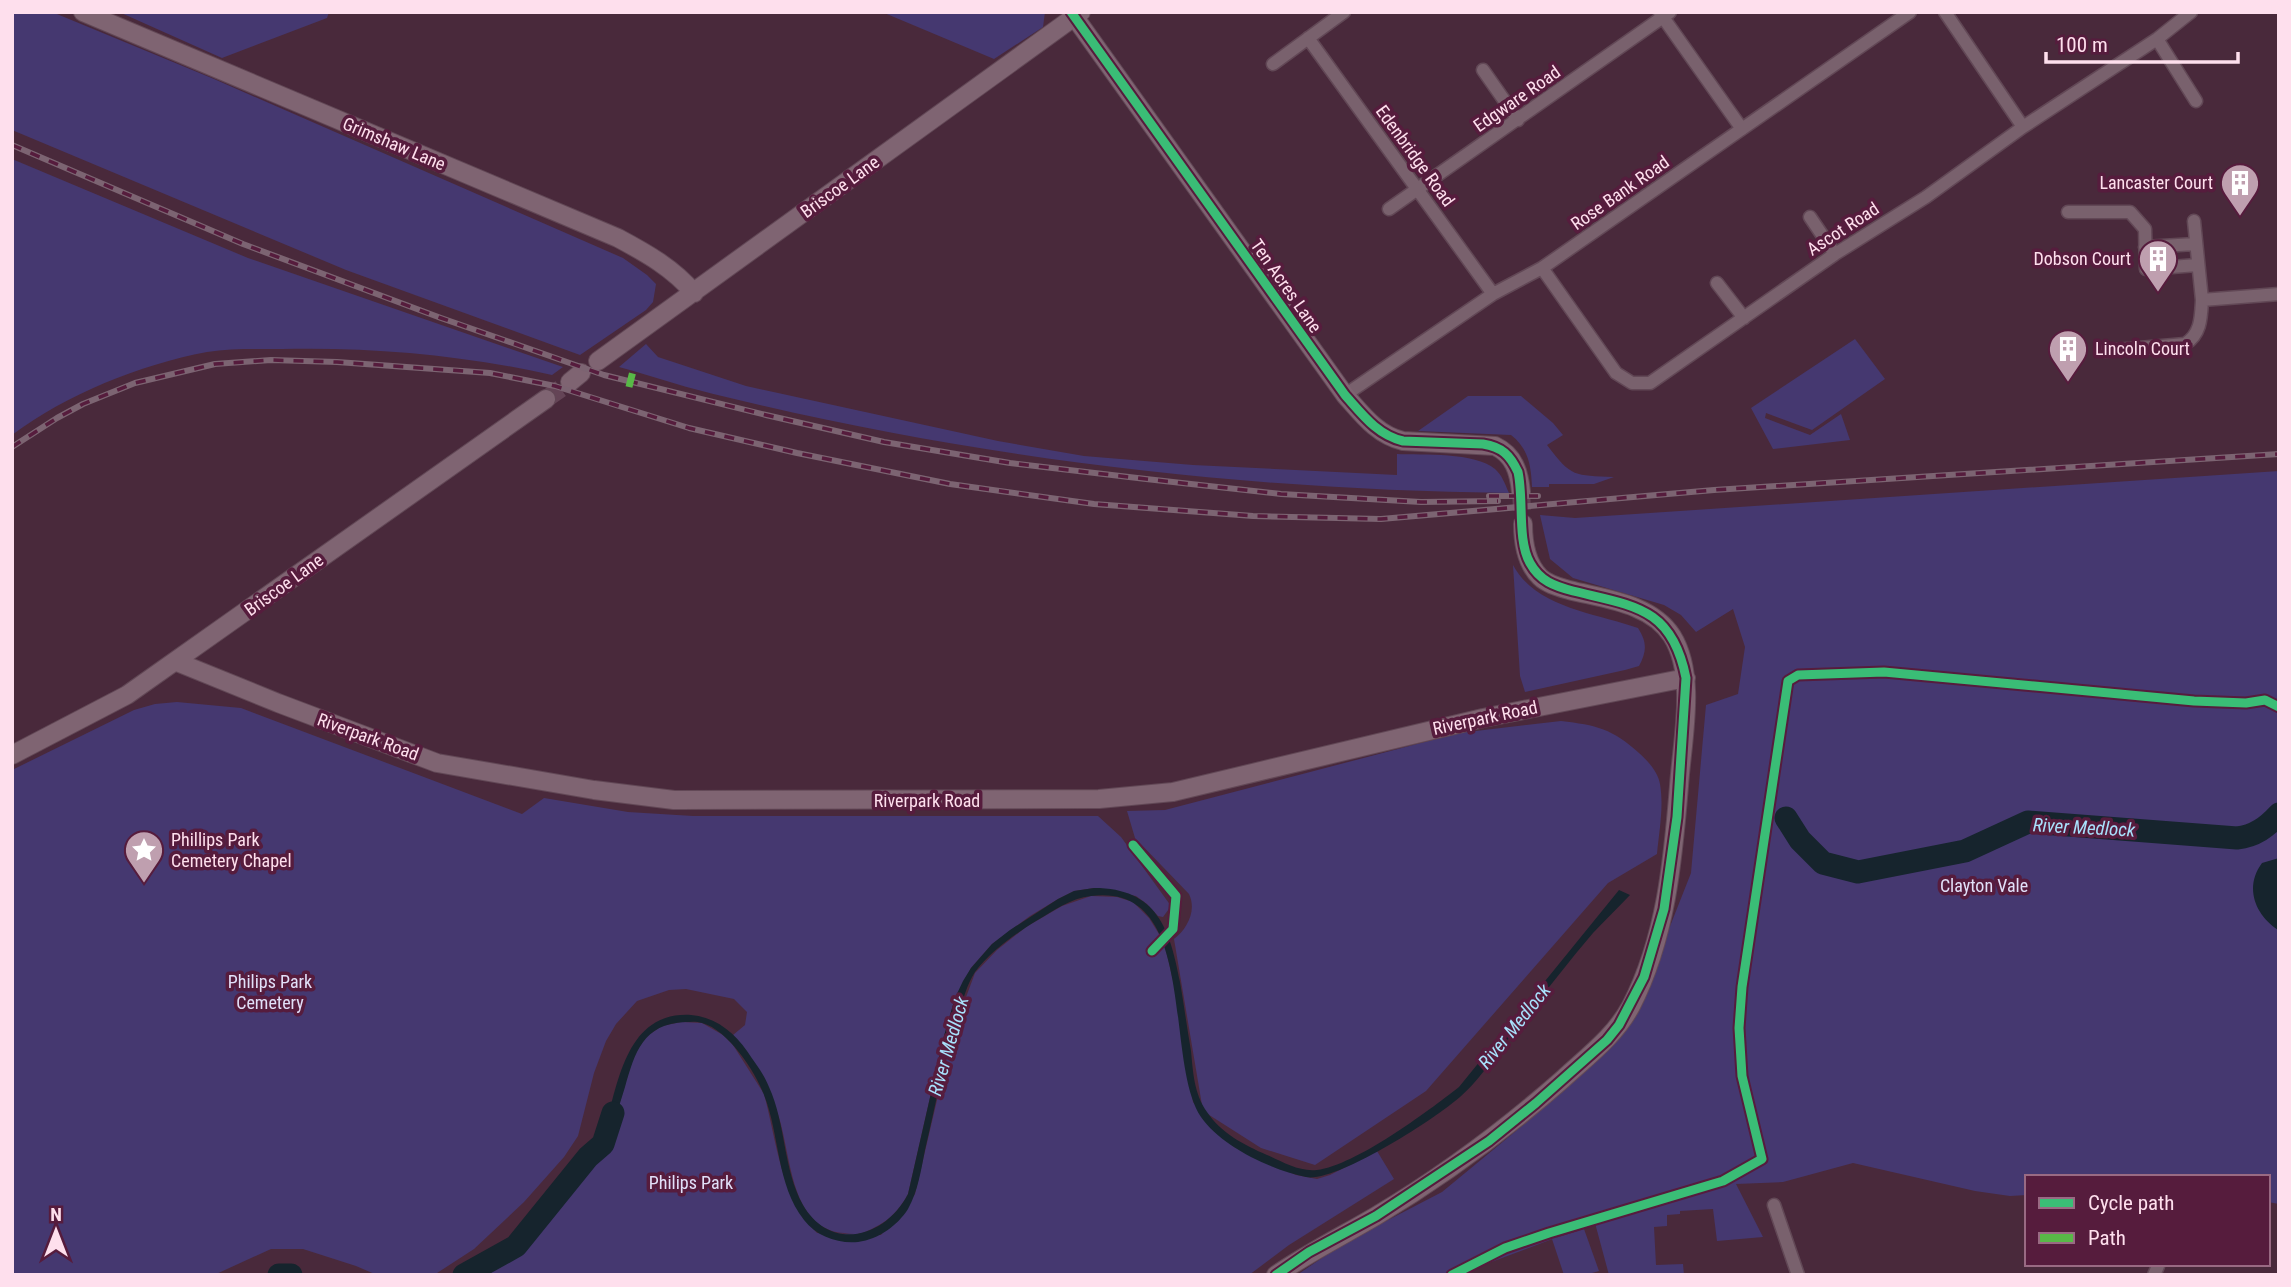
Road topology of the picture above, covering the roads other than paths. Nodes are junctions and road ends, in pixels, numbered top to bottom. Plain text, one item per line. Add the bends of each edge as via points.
1 (83, 12) edge
2 (1344, 12) edge
3 (1910, 12) edge
4 (1945, 12) edge
5 (2191, 12) edge
6 (1075, 14) edge
7 (1664, 14) edge
8 (1308, 38) junction
9 (2157, 39) junction
10 (1273, 64) dead end
11 (1483, 70) dead end
12 (2196, 101) dead end
13 (1518, 120) junction
14 (2023, 127) junction
15 (1742, 129) junction
16 (1417, 190) junction
17 (1390, 209) dead end
18 (2068, 212) dead end
19 (1810, 217) dead end
20 (2194, 221) dead end
21 (2195, 244) junction
22 (2146, 247) junction
23 (1835, 254) junction
24 (2197, 265) junction
25 (1542, 268) junction
26 (1717, 283) dead end
27 (694, 293) junction
28 (1493, 294) junction
29 (2279, 294) edge
30 (2202, 300) junction
31 (1744, 318) junction
32 (2105, 351) dead end
33 (598, 360) dead end
34 (1345, 395) junction
35 (546, 399) tunnel mouth
36 (1521, 492) tunnel mouth
37 (1523, 524) tunnel mouth
38 (177, 662) junction
39 (1686, 678) junction
40 (12, 755) edge
41 (1774, 1205) dead end
42 (1276, 1275) edge
43 (1798, 1275) edge

1 - 27 street, Grimshaw Lane via 618,238 656,259
2 - 8 street
3 - 15 street, Rose Bank Road
4 - 14 street
5 - 9 street, Ascot Road
6 - 27 street, Briscoe Lane
6 - 34 street, Ten Acres Lane
7 - 13 street, Edgware Road
7 - 15 street
8 - 10 street
8 - 16 street, Edenbridge Road
9 - 12 street
9 - 14 street, Ascot Road
11 - 13 street
13 - 16 street, Edgware Road
14 - 23 street, Ascot Road via 1926,197
15 - 25 street, Rose Bank Road
16 - 17 street, Edgware Road
16 - 28 street, Edenbridge Road
18 - 22 street via 2130,212 2145,229
19 - 23 street
20 - 21 street
21 - 22 street
21 - 24 street
22 - 24 street via 2146,269
23 - 31 street, Ascot Road
24 - 30 street
25 - 28 street, Rose Bank Road
25 - 31 street, Ascot Road via 1616,373 1632,383 1650,383
26 - 31 street
27 - 33 street, Briscoe Lane
28 - 34 street, Rose Bank Road
29 - 30 street
30 - 32 street via 2201,323 2194,339 2185,344
34 - 36 street, Ten Acres Lane via 1391,438 1483,444 1503,450 1518,472
35 - 38 street, Briscoe Lane
37 - 39 street via 1527,558 1542,580 1629,605 1658,620 1673,638
38 - 39 street, Riverpark Road via 437,763 674,800 980,801 1162,794 1483,718
38 - 40 street, Briscoe Lane via 127,695
39 - 42 street via 1677,817 1664,909 1644,977 1619,1025 1489,1141
41 - 43 street

